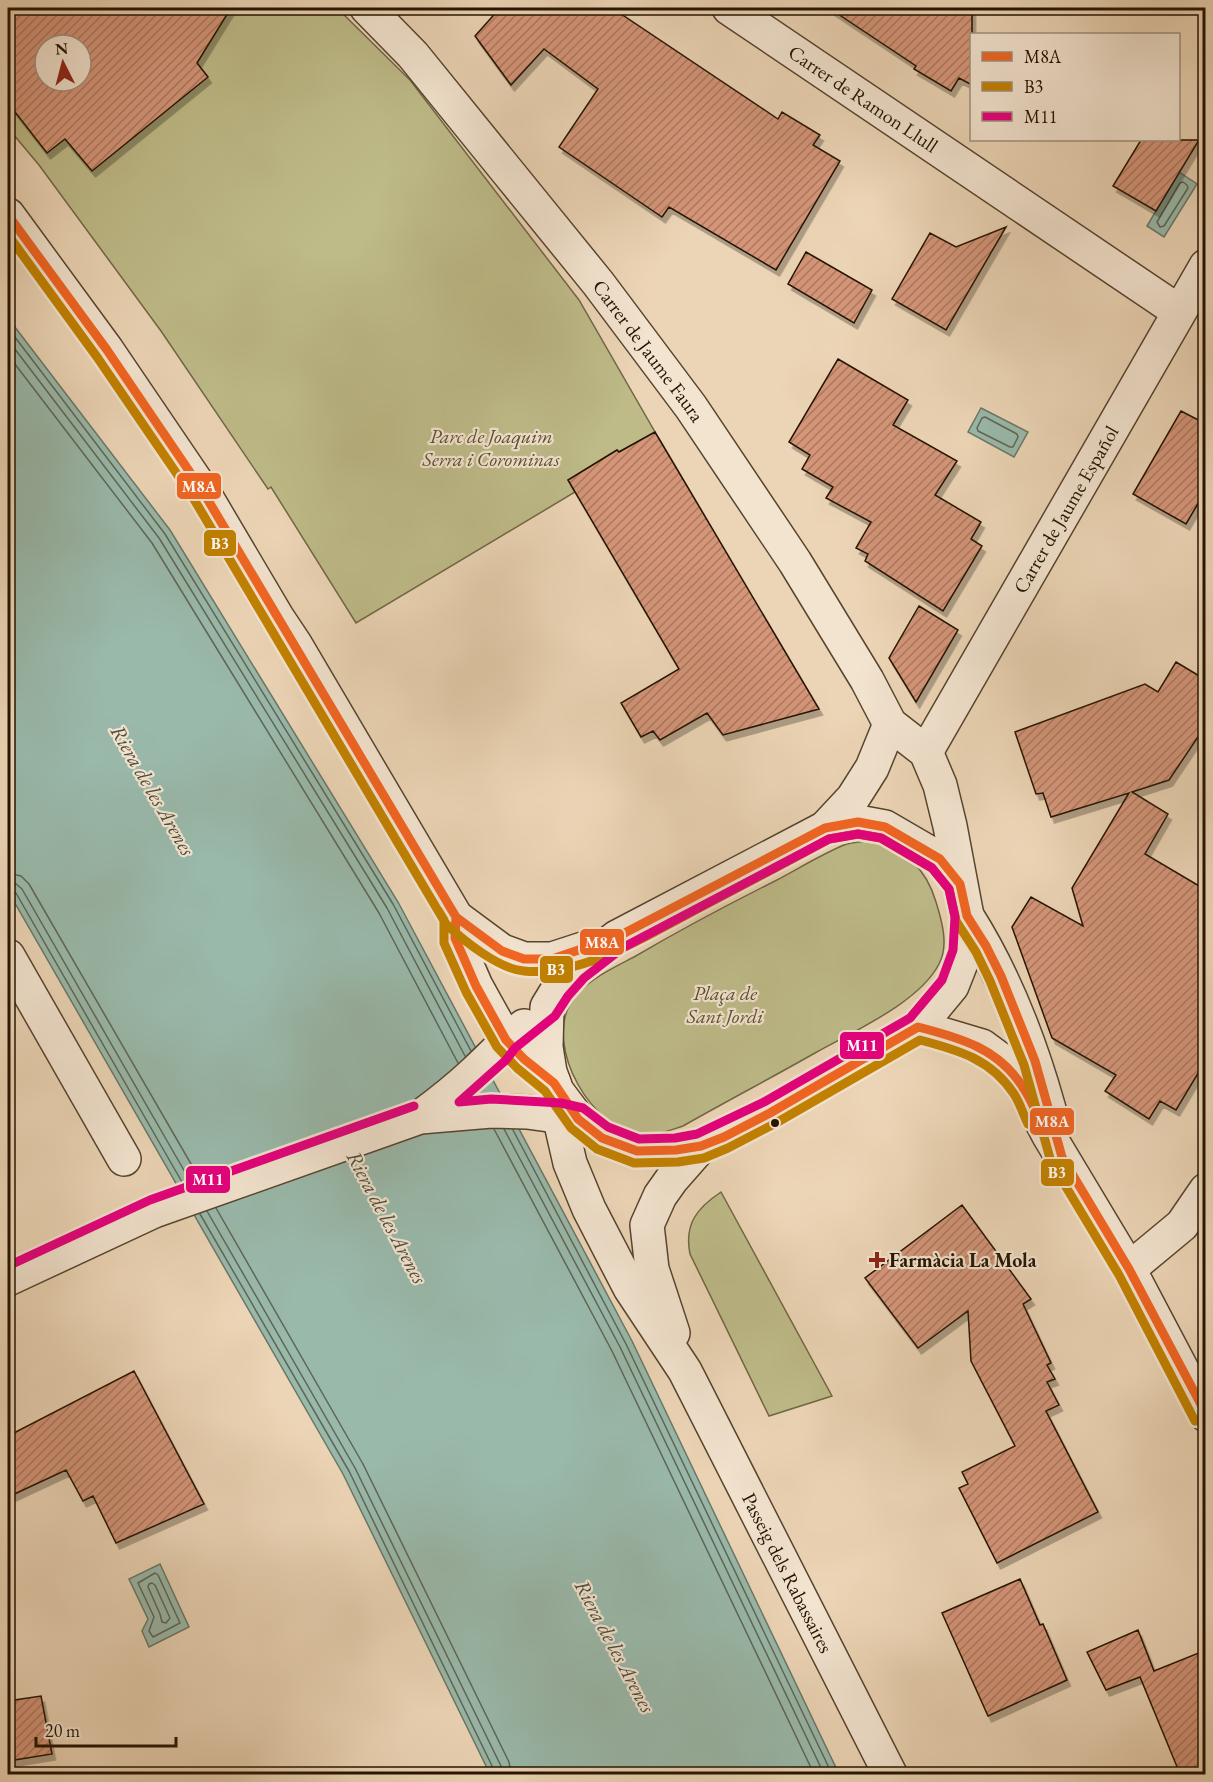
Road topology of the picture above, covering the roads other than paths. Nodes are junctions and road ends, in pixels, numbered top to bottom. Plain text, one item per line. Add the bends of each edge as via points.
1 (367, 8) edge
2 (729, 8) edge
3 (8, 215) edge
4 (1206, 266) edge
5 (1178, 311) junction
6 (890, 724) junction
7 (926, 752) junction
8 (825, 828) junction
9 (960, 884) junction
10 (968, 916) junction
11 (456, 917) junction
12 (617, 937) junction
13 (8, 956) edge
14 (547, 1007) junction
15 (918, 1027) junction
16 (502, 1045) junction
17 (555, 1104) junction
18 (420, 1117) junction
19 (701, 1146) junction
20 (1062, 1157) junction
21 (124, 1159) dead end
22 (1206, 1190) edge
23 (1129, 1269) junction
24 (8, 1279) edge
25 (685, 1371) junction
26 (1206, 1414) edge
27 (890, 1774) edge

1 - 6 street, Carrer de Jaume Faura via 413,55 514,179 691,407 795,562
2 - 5 street, Carrer de Ramon Llull
3 - 11 street via 107,350 202,490
4 - 5 street, Carrer de Jaume Español
5 - 7 street, Carrer de Jaume Español
6 - 7 street, Carrer de Jaume Faura
6 - 8 street via 872,768 853,798
7 - 9 street, Carrer de Jaume Faura via 940,785
8 - 9 street via 858,822 885,827 940,860
8 - 12 street
9 - 10 street
10 - 15 street via 960,969 952,986
10 - 20 street via 1017,1013
11 - 12 street via 502,951 524,959 552,959
11 - 16 street via 455,938
12 - 14 street via 576,969
13 - 21 street
14 - 16 street
14 - 17 street via 546,1047
15 - 19 street via 770,1113
15 - 20 street via 982,1046 1005,1063 1023,1086
16 - 17 street via 524,1059
16 - 18 street
17 - 18 street
17 - 19 street via 602,1138 637,1151
17 - 25 street, Passeig dels Rabassaires via 570,1163 589,1209 630,1288
18 - 24 street via 154,1211
19 - 25 street, Passeig dels Rabassaires via 660,1196 648,1225 652,1269
20 - 23 street
22 - 23 street via 1182,1225
23 - 26 street
25 - 27 street, Passeig dels Rabassaires

